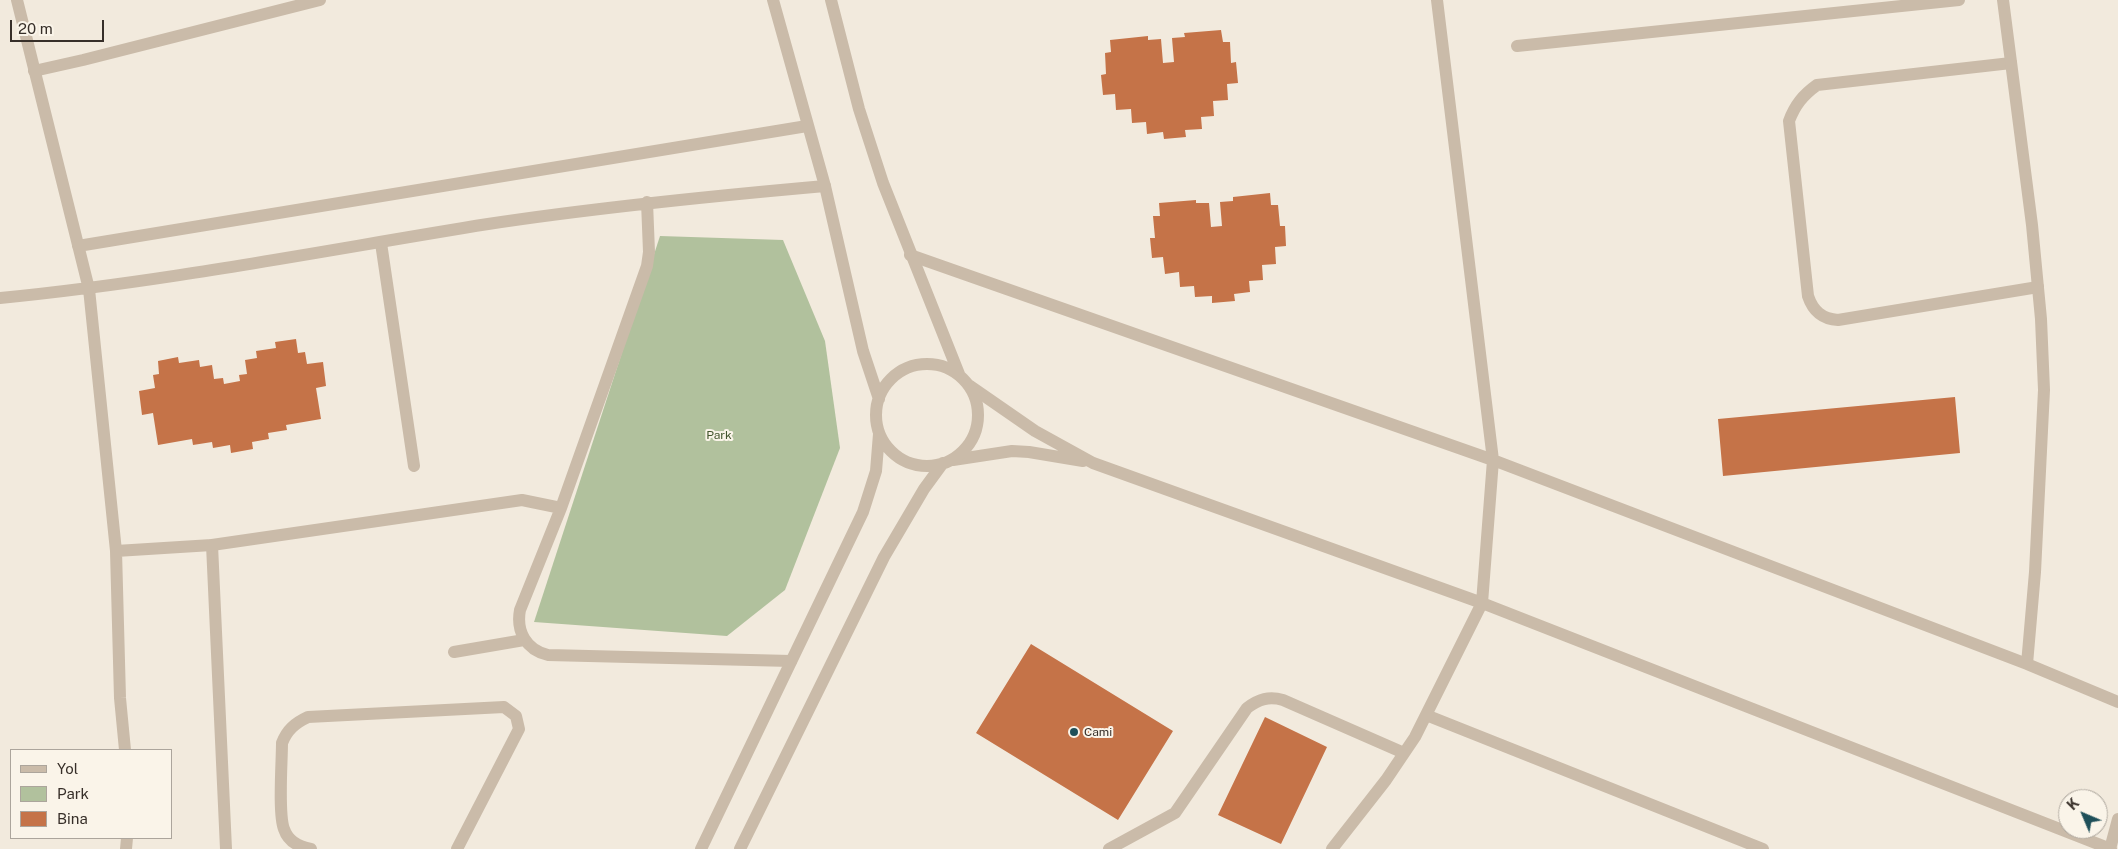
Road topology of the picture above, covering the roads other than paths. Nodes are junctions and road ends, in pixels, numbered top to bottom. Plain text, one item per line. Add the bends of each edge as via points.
1 (17, 0) edge
2 (320, 0) edge
3 (773, 0) edge
4 (830, 0) edge
5 (1438, 0) edge
6 (1959, 0) edge
7 (2003, 0) edge
8 (1517, 46) dead end
9 (2011, 63) junction
10 (34, 71) junction
11 (807, 126) junction
12 (825, 186) junction
13 (647, 202) junction
14 (381, 242) junction
15 (78, 246) junction
16 (910, 255) junction
17 (2038, 287) junction
18 (88, 289) junction
19 (0, 298) edge
20 (959, 374) junction
21 (970, 386) junction
22 (879, 399) junction
23 (880, 434) junction
24 (1493, 460) junction
25 (948, 461) junction
26 (1093, 463) junction
27 (414, 466) dead end
28 (561, 508) junction
29 (212, 545) junction
30 (116, 551) junction
31 (1482, 603) junction
32 (524, 640) junction
33 (454, 652) dead end
34 (791, 661) junction
35 (2027, 664) junction
36 (2118, 702) edge
37 (1426, 715) junction
38 (125, 749) edge
39 (1404, 753) junction
40 (2118, 819) edge
41 (226, 849) edge
42 (311, 849) edge
43 (457, 849) edge
44 (701, 849) edge
45 (740, 849) edge
46 (1109, 849) edge
47 (1332, 849) edge
48 (1763, 849) edge
49 (2110, 849) edge

1 - 10 street
2 - 10 street
3 - 11 street
4 - 16 street via 865,128
5 - 24 street
6 - 8 street
7 - 9 street
9 - 17 street
9 - 17 street via 1817,85 1797,103 1789,121 1808,296 1814,310 1821,316 1838,320
10 - 15 street
11 - 12 street
11 - 15 street
12 - 13 street
12 - 22 street via 863,351
13 - 14 street
13 - 28 street via 647,266
14 - 18 street
14 - 27 street
15 - 18 street
16 - 20 street
16 - 24 street
17 - 35 street via 2044,390
18 - 19 street
18 - 30 street
20 - 21 street
20 - 22 street via 928,364 912,366 886,384
21 - 25 street via 977,401 976,433 966,448
21 - 26 street via 1035,431
22 - 23 street via 876,416
23 - 25 street via 889,449 902,460 919,466 937,466
23 - 34 street via 876,471 863,512
24 - 31 street
24 - 35 street
25 - 26 street via 1021,451
25 - 45 street via 924,489 884,557
26 - 31 street
28 - 29 street via 522,500
28 - 32 street via 520,610 519,627
29 - 30 street
29 - 41 street
30 - 38 street via 120,698
31 - 37 street
31 - 49 street
32 - 33 street
32 - 34 street via 548,654
34 - 44 street
35 - 36 street
37 - 39 street
37 - 48 street
39 - 46 street via 1283,700 1264,698 1247,708 1175,813
39 - 47 street
40 - 49 street
42 - 43 street via 288,838 282,822 282,744 286,734 299,721 308,717 504,707 516,716 519,730

